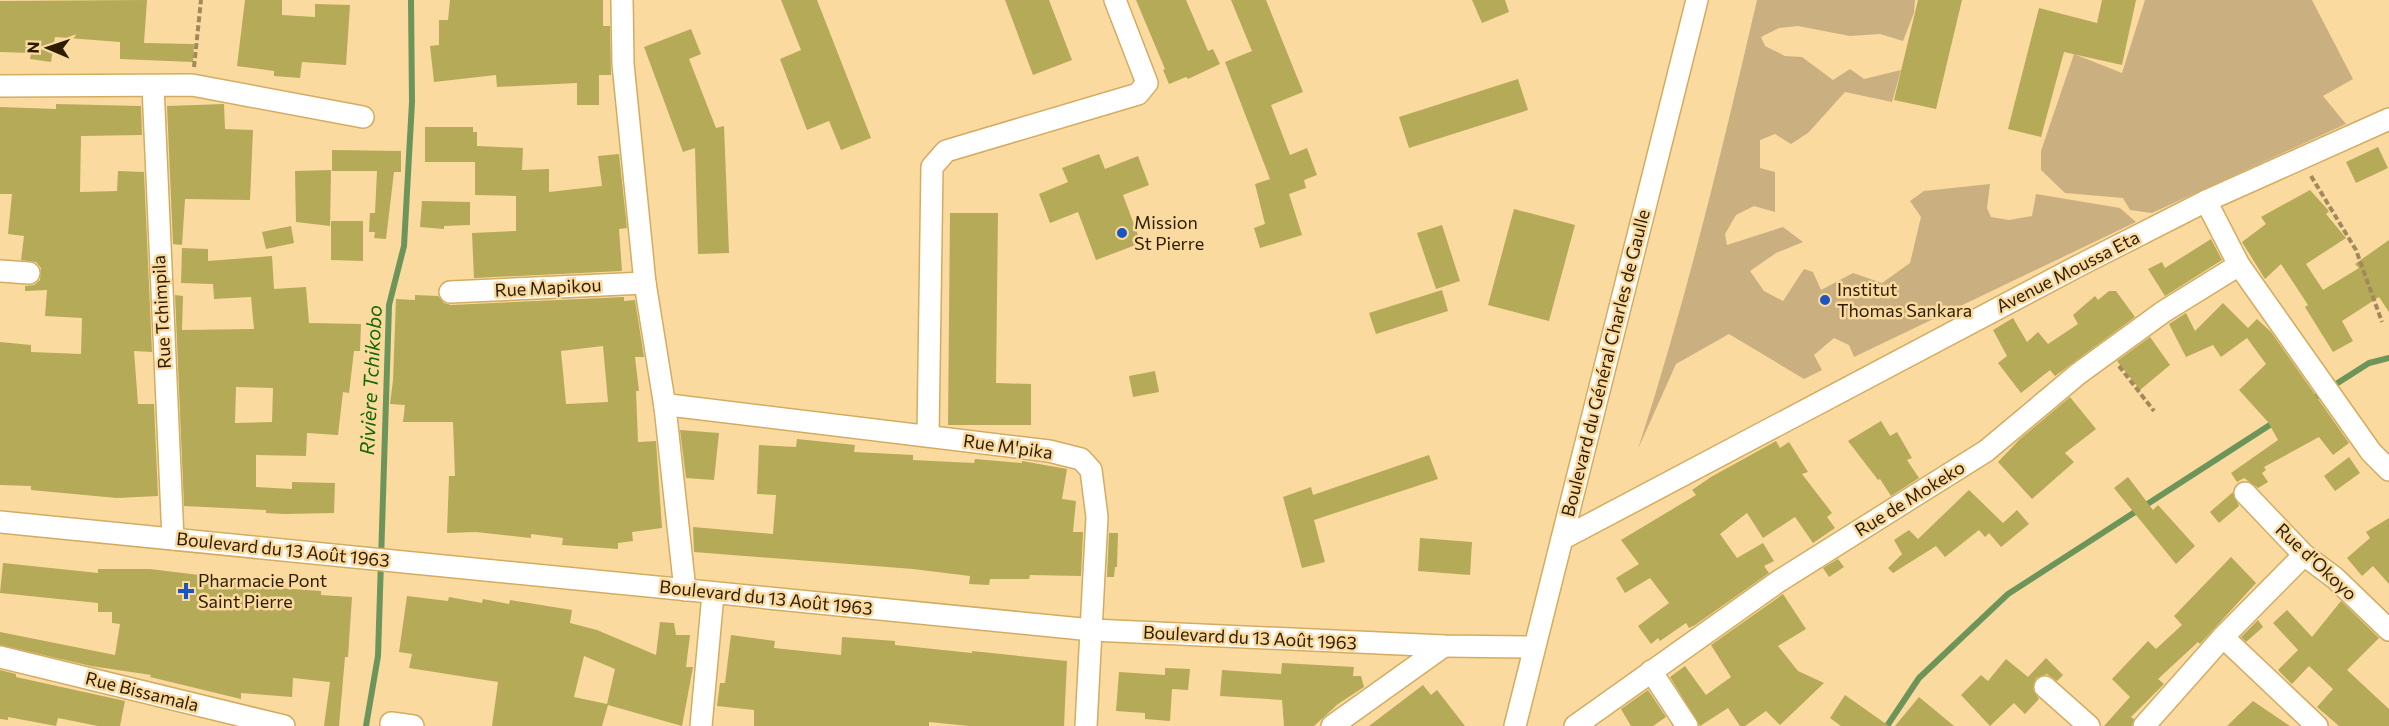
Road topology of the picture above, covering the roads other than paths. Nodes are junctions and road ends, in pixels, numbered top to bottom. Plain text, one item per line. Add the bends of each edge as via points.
1 (622, 0) edge
2 (1115, 0) edge
3 (1697, 0) edge
4 (0, 86) edge
5 (153, 86) junction
6 (363, 117) dead end
7 (2389, 119) edge
8 (2206, 201) junction
9 (2239, 264) junction
10 (0, 271) edge
11 (29, 273) dead end
12 (645, 283) junction
13 (450, 292) dead end
14 (665, 407) junction
15 (928, 436) junction
16 (2389, 470) edge
17 (2245, 493) dead end
18 (0, 522) edge
19 (173, 539) junction
20 (1562, 539) junction
21 (2304, 555) junction
22 (686, 590) junction
23 (713, 594) junction
24 (1092, 630) junction
25 (2389, 630) edge
26 (2223, 638) junction
27 (1444, 646) junction
28 (1534, 647) junction
29 (0, 657) edge
30 (1651, 670) junction
31 (2045, 687) dead end
32 (391, 723) dead end
33 (284, 726) edge
34 (413, 726) edge
35 (701, 726) edge
36 (1086, 726) edge
37 (1332, 726) edge
38 (1515, 726) edge
39 (1575, 726) edge
40 (1687, 726) edge
41 (2089, 726) edge
42 (2144, 726) edge
43 (2317, 726) edge

1 - 12 street via 623,64
2 - 15 street via 1147,83 1138,94 946,151 932,167
3 - 20 street, Boulevard du Général Charles de Gaulle
4 - 5 street
5 - 6 street via 192,85
5 - 19 street, Rue Tchimpila
7 - 8 street, Avenue Moussa Eta
8 - 9 street
8 - 20 street, Avenue Moussa Eta
9 - 16 street via 2371,452
9 - 30 street, Rue de Mokeko via 2163,312 2078,374 1986,451 1779,581
10 - 11 street
12 - 13 street, Rue Mapikou
12 - 14 street
14 - 15 street, Rue M'pika
14 - 22 street
15 - 24 street, Rue M'pika via 1081,459 1091,471 1097,517
17 - 21 street, Rue d'Okoyo
18 - 19 street, Boulevard du 13 Août 1963
19 - 22 street, Boulevard du 13 Août 1963
20 - 28 street, Boulevard du Général Charles de Gaulle
21 - 25 street, Rue d'Okoyo via 2335,578
21 - 26 street
22 - 23 street, Boulevard du 13 Août 1963
23 - 24 street, Boulevard du 13 Août 1963
23 - 35 street
24 - 27 street, Boulevard du 13 Août 1963
24 - 36 street, Rue M'pika
26 - 42 street
26 - 43 street
27 - 28 street, Boulevard du 13 Août 1963
27 - 37 street
28 - 38 street, Boulevard du Général Charles de Gaulle
29 - 33 street, Rue Bissamala
30 - 39 street, Rue de Mokeko
30 - 40 street
31 - 41 street
32 - 34 street

